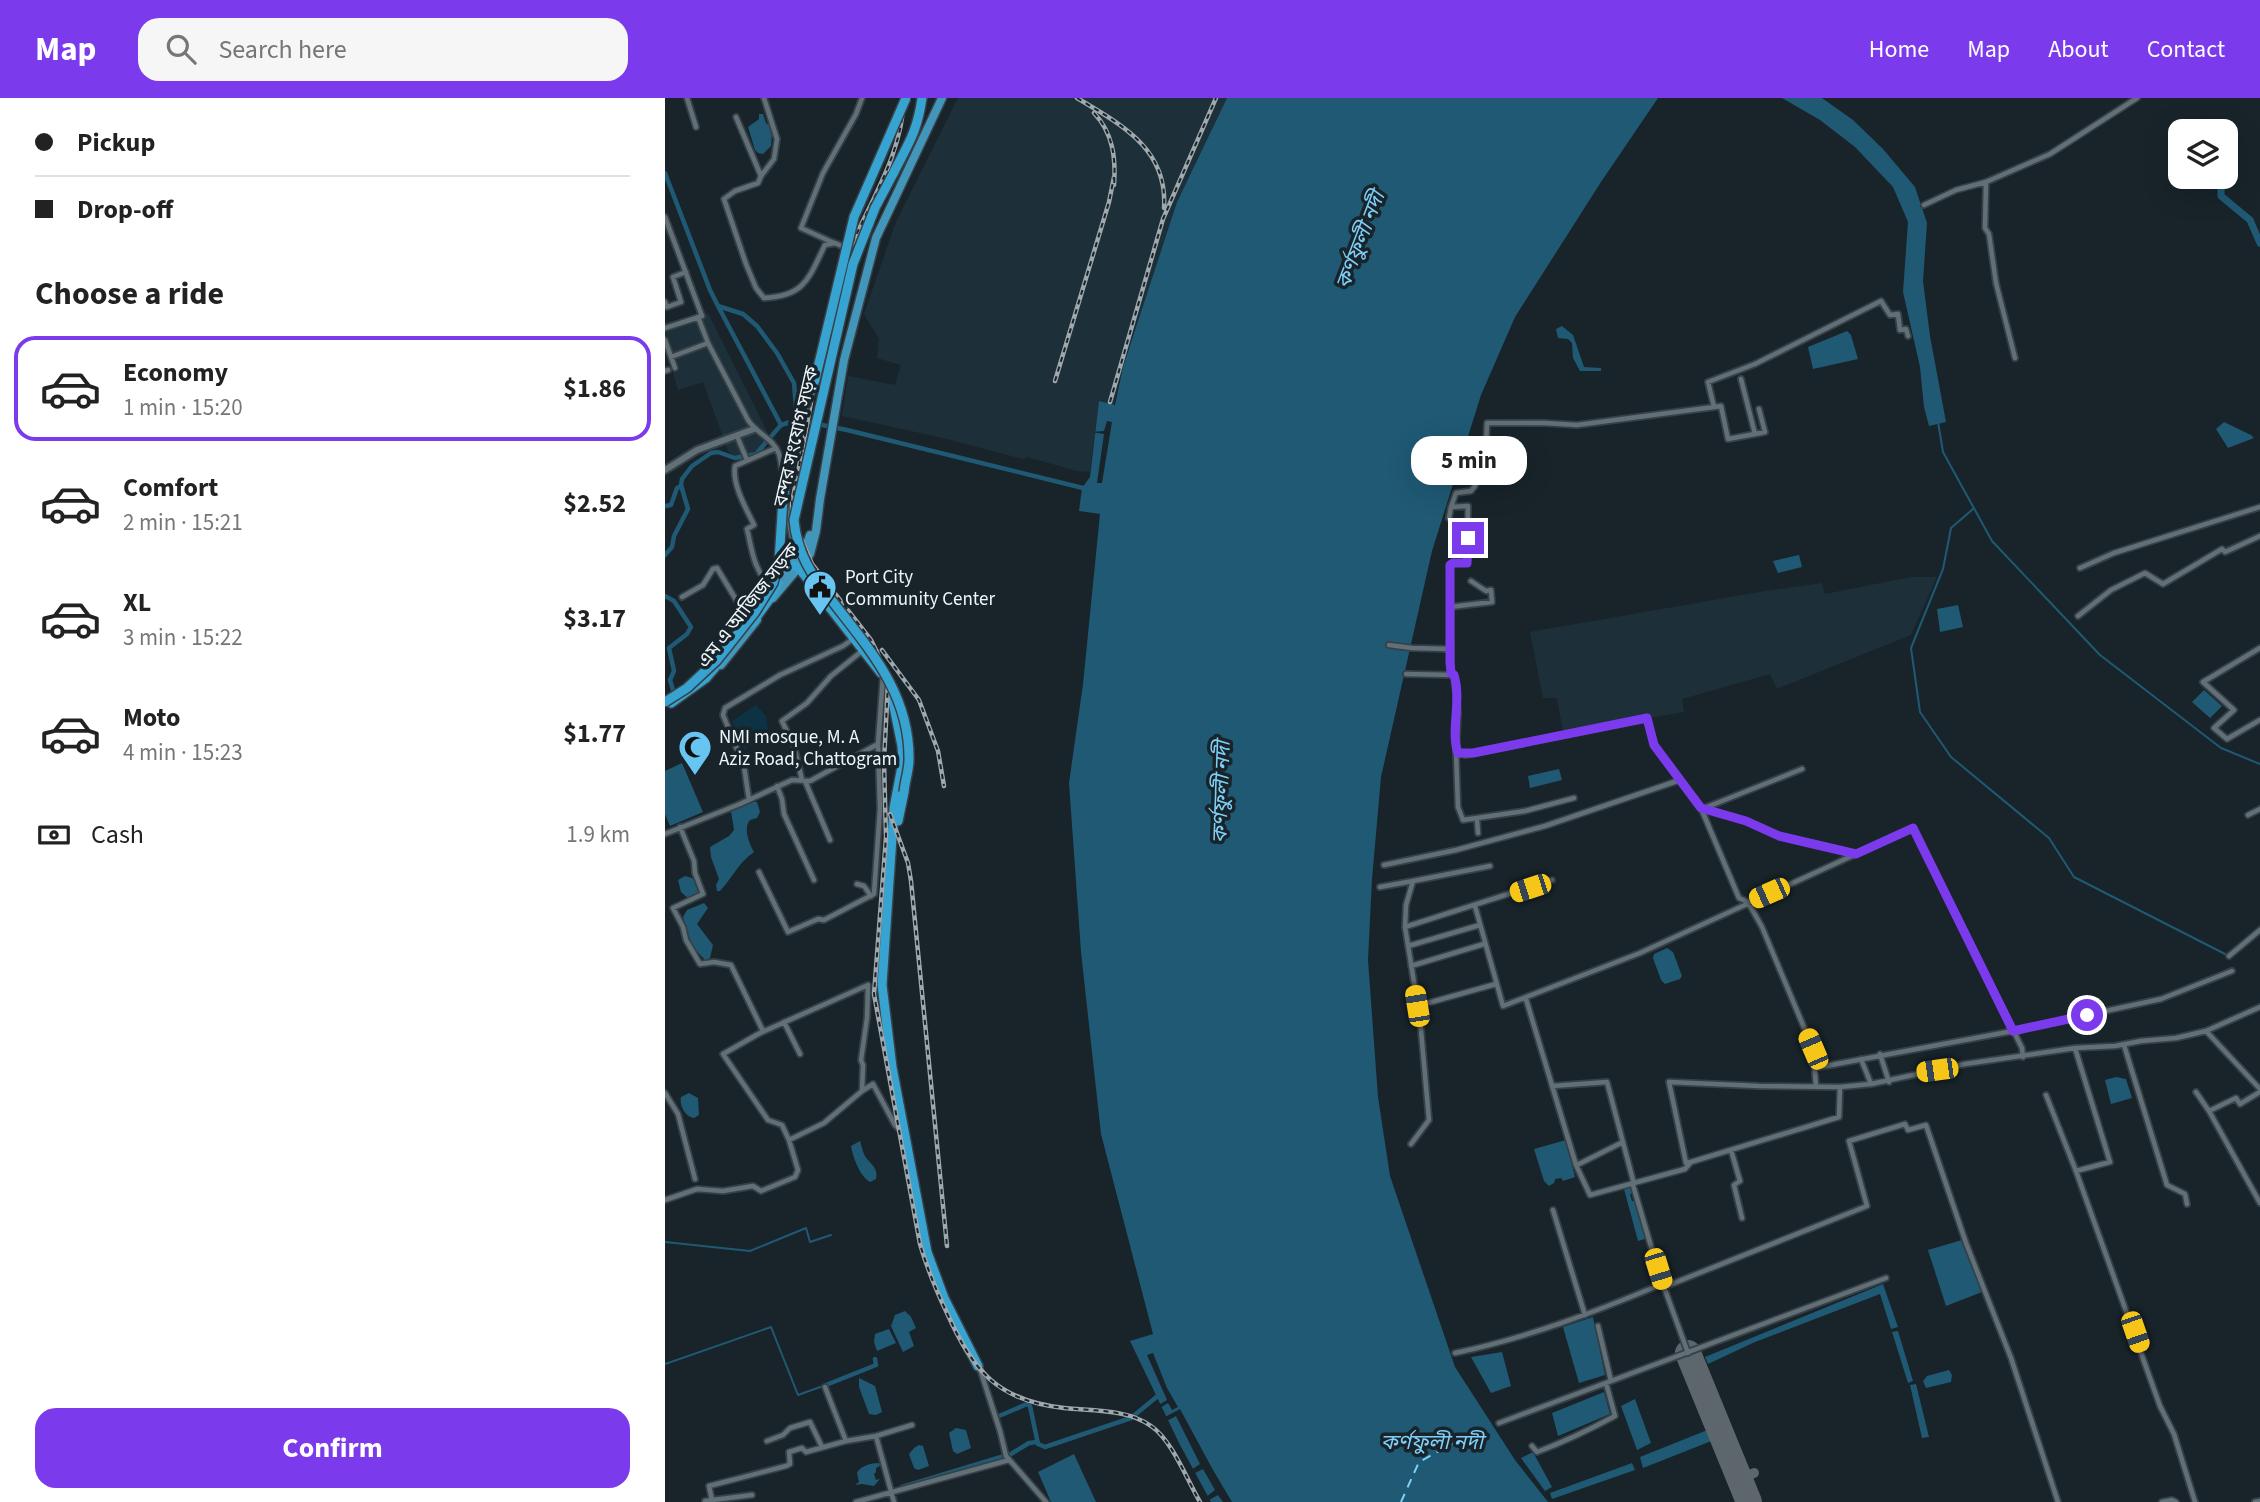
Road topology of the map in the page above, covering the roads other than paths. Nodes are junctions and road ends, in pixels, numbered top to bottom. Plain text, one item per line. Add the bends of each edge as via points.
1 (687, 98) edge
2 (764, 98) edge
3 (862, 98) edge
4 (908, 98) edge
5 (922, 98) edge
6 (942, 98) edge
7 (2137, 98) edge
8 (736, 117) dead end
9 (696, 127) dead end
10 (761, 176) junction
11 (1986, 182) junction
12 (1924, 205) dead end
13 (665, 217) edge
14 (835, 243) junction
15 (872, 257) junction
16 (686, 272) junction
17 (665, 302) edge
18 (698, 317) junction
19 (665, 328) edge
20 (1908, 336) dead end
21 (665, 340) edge
22 (708, 343) junction
23 (670, 357) junction
24 (2015, 358) dead end
25 (669, 370) edge
26 (1741, 379) dead end
27 (1714, 407) junction
28 (1759, 408) dead end
29 (754, 429) junction
30 (1755, 434) junction
31 (737, 436) junction
32 (776, 448) junction
33 (747, 460) junction
34 (665, 470) edge
35 (2260, 507) edge
36 (1451, 508) junction
37 (1449, 518) dead end
38 (2260, 536) edge
39 (795, 565) junction
40 (2080, 568) dead end
41 (1471, 581) dead end
42 (774, 585) junction
43 (682, 597) dead end
44 (1449, 608) junction
45 (750, 614) junction
46 (2078, 616) dead end
47 (853, 639) junction
48 (1389, 645) dead end
49 (2260, 648) edge
50 (1450, 649) junction
51 (862, 651) junction
52 (1451, 673) junction
53 (1406, 674) dead end
54 (883, 676) junction
55 (665, 704) edge
56 (2260, 720) edge
57 (878, 744) junction
58 (1456, 752) junction
59 (1802, 769) dead end
60 (803, 780) junction
61 (1680, 780) junction
62 (777, 786) junction
63 (1574, 798) dead end
64 (749, 800) junction
65 (1703, 808) junction
66 (2260, 809) edge
67 (2248, 816) dead end
68 (1477, 819) junction
69 (680, 827) junction
70 (1478, 833) dead end
71 (665, 834) edge
72 (830, 840) dead end
73 (893, 850) junction
74 (1856, 854) junction
75 (1384, 865) dead end
76 (1490, 866) dead end
77 (759, 872) dead end
78 (814, 880) dead end
79 (1552, 880) dead end
80 (1413, 881) junction
81 (857, 884) dead end
82 (1380, 887) dead end
83 (889, 892) junction
84 (872, 895) junction
85 (1748, 902) junction
86 (1475, 906) junction
87 (1480, 925) junction
88 (1405, 927) junction
89 (2260, 930) edge
90 (1484, 944) junction
91 (1408, 946) junction
92 (2229, 956) dead end
93 (1411, 966) junction
94 (2232, 971) dead end
95 (1496, 984) junction
96 (1525, 999) junction
97 (1417, 1006) junction
98 (2260, 1007) edge
99 (784, 1022) junction
100 (763, 1031) junction
101 (2013, 1031) junction
102 (2206, 1031) junction
103 (2124, 1045) junction
104 (2075, 1048) junction
105 (800, 1054) dead end
106 (1880, 1054) junction
107 (2024, 1057) junction
108 (1861, 1059) junction
109 (1815, 1068) junction
110 (1889, 1082) junction
111 (1871, 1084) junction
112 (1552, 1086) junction
113 (1816, 1086) junction
114 (1840, 1087) junction
115 (862, 1091) junction
116 (2260, 1091) edge
117 (2196, 1092) dead end
118 (665, 1093) edge
119 (2046, 1095) dead end
120 (2209, 1111) junction
121 (904, 1132) junction
122 (789, 1140) junction
123 (1623, 1142) junction
124 (1411, 1144) dead end
125 (1731, 1150) junction
126 (1691, 1161) junction
127 (1576, 1165) junction
128 (2076, 1171) junction
129 (695, 1179) dead end
130 (1633, 1185) junction
131 (665, 1200) edge
132 (2260, 1203) edge
133 (2187, 1204) dead end
134 (1553, 1210) dead end
135 (1742, 1218) dead end
136 (1886, 1278) dead end
137 (1663, 1286) junction
138 (1585, 1315) junction
139 (1598, 1326) dead end
140 (1455, 1353) dead end
141 (1688, 1353) junction
142 (978, 1366) joint
143 (1609, 1382) junction
144 (825, 1387) dead end
145 (1499, 1423) dead end
146 (912, 1425) dead end
147 (876, 1436) junction
148 (767, 1441) dead end
149 (846, 1441) junction
150 (1532, 1446) dead end
151 (822, 1447) junction
152 (1006, 1457) junction
153 (891, 1494) junction
154 (752, 1495) dead end
155 (712, 1500) junction
156 (2260, 1501) edge
157 (698, 1502) edge
158 (705, 1502) edge
159 (856, 1502) edge
160 (894, 1502) edge
161 (1047, 1502) edge
162 (2058, 1502) edge
163 (2162, 1502) edge
164 (2176, 1502) edge
165 (2195, 1502) edge
166 (2255, 1502) edge

1 - 9 street
2 - 10 street via 777,139 774,159
3 - 14 street via 801,228
4 - 42 highway, bridge via 861,211 825,363 802,426 788,497 783,565
4 - 55 highway, bridge via 854,217 815,380 796,427 773,583 717,660
5 - 73 highway, বন্দর সংযোগ সড়ক, bridge via 913,139 875,208 853,264 794,520 807,568 880,664 897,695 909,760
6 - 15 main road, এম এ আজিজ সড়ক via 876,237
7 - 11 street via 2050,154
8 - 10 street
10 - 14 street via 758,183 724,199 745,264 764,298 792,293 806,283 825,245
11 - 12 street
11 - 24 street via 1985,228
13 - 16 street
14 - 15 street
15 - 39 main road, এম এ আজিজ সড়ক via 835,412 812,547
16 - 17 street via 673,277 681,302 667,307
16 - 18 street via 702,316
18 - 19 street
18 - 22 street
20 - 27 street via 1906,329 1900,330 1898,314 1890,315 1881,301 1755,364 1708,382
21 - 23 street
22 - 23 street
22 - 29 street
23 - 25 street
26 - 30 street
27 - 30 street via 1721,406 1728,439
27 - 36 street via 1577,425 1487,423 1475,486 1457,493
28 - 30 street via 1765,432
29 - 31 street
29 - 32 street
31 - 33 street
31 - 34 street via 698,450
32 - 33 street
32 - 39 street
33 - 42 street via 735,466 734,472 754,525 747,529 749,547 756,565
35 - 40 street
36 - 37 street
36 - 44 street via 1468,506 1468,519 1467,563 1450,565
38 - 46 street via 2225,552 2222,549 2163,584 2145,573 2111,590
39 - 42 main road, এম এ আজিজ সড়ক
39 - 47 highway
39 - 55 main road, এম এ আজিজ সড়ক via 709,680
41 - 44 street via 1492,590 1492,602
42 - 45 main road, এম এ আজিজ সড়ক
42 - 55 highway, bridge via 759,614 706,678
43 - 45 street via 703,585 717,568
44 - 50 street
45 - 55 main road, এম এ আজিজ সড়ক via 701,672
47 - 51 highway
47 - 64 street via 725,708 723,715 741,757
48 - 50 street
49 - 56 street via 2203,682 2234,710 2214,728 2227,739
50 - 52 street
51 - 54 highway
51 - 60 street via 782,721 795,746
52 - 53 street
52 - 58 street via 1458,713
54 - 57 street
54 - 73 highway via 891,689 903,761 894,807
57 - 60 street via 830,772
57 - 84 street via 880,809
58 - 61 street via 1473,753 1647,718 1654,745
58 - 68 street via 1458,807 1463,820
59 - 65 street
60 - 62 street
60 - 72 street
61 - 65 street
61 - 75 street via 1545,826
62 - 64 street
62 - 78 street via 784,814
63 - 68 street
64 - 69 street
65 - 74 street via 1779,836
65 - 85 street via 1739,898
66 - 67 street
68 - 70 street
69 - 71 street
69 - 100 street via 703,894 673,908 685,940 700,964 731,965
73 - 83 highway
74 - 85 street
74 - 101 street via 1913,828
76 - 80 street
77 - 84 street via 788,932 824,920
79 - 86 street
80 - 82 street
80 - 88 street
81 - 84 street
83 - 84 street
83 - 121 highway via 882,985
85 - 96 street via 1640,953
85 - 109 street via 1813,1049
86 - 87 street
86 - 88 street
87 - 90 street
87 - 91 street
88 - 91 street
89 - 92 street
90 - 93 street
90 - 95 street
91 - 93 street
93 - 97 street
94 - 101 street via 2161,999
95 - 96 street via 1503,1006
95 - 97 street
96 - 112 street
97 - 124 street via 1429,1120
98 - 102 street
99 - 100 street
99 - 105 street
99 - 115 street via 868,985
100 - 122 street via 723,1054 768,1119 782,1125
101 - 106 street
101 - 107 street
102 - 103 street
102 - 116 street
103 - 104 street
103 - 133 street via 2167,1185 2185,1194
104 - 107 street
104 - 128 street via 2110,1162
106 - 108 street
106 - 110 street
107 - 110 street via 1921,1072
108 - 109 street
108 - 111 street
109 - 113 street
110 - 111 street
111 - 114 street
112 - 123 street via 1607,1082
112 - 127 street
113 - 114 street
113 - 126 street via 1669,1083 1686,1163
114 - 125 street via 1839,1118
115 - 121 street via 873,1084 895,1125
115 - 122 street via 824,1123
116 - 120 street via 2240,1104 2236,1098
117 - 120 street
118 - 129 street via 678,1114
119 - 128 street
120 - 132 street
121 - 142 highway via 927,1252
122 - 131 street via 798,1170 795,1177 761,1191 753,1186 723,1191 697,1187
123 - 127 street
123 - 130 street
125 - 126 street
125 - 135 street via 1740,1181 1734,1185
126 - 130 street via 1685,1170
127 - 130 street via 1590,1195
128 - 165 street
130 - 137 street
134 - 138 street
136 - 141 street
137 - 138 street
137 - 141 street
137 - 162 street via 1867,1206 1849,1141 1905,1124 1908,1130 1926,1125
138 - 140 street
139 - 143 street
141 - 143 street
142 - 152 street
143 - 145 street
143 - 150 street via 1615,1416 1555,1446 1537,1452
144 - 149 street
146 - 147 street
147 - 149 street
147 - 153 street
148 - 151 street via 810,1422
149 - 151 street
151 - 155 street via 789,1452 786,1466 709,1486
152 - 153 street
152 - 161 street
153 - 159 street
153 - 160 street
154 - 155 street
155 - 158 street
156 - 166 street
157 - 158 street
163 - 164 street

